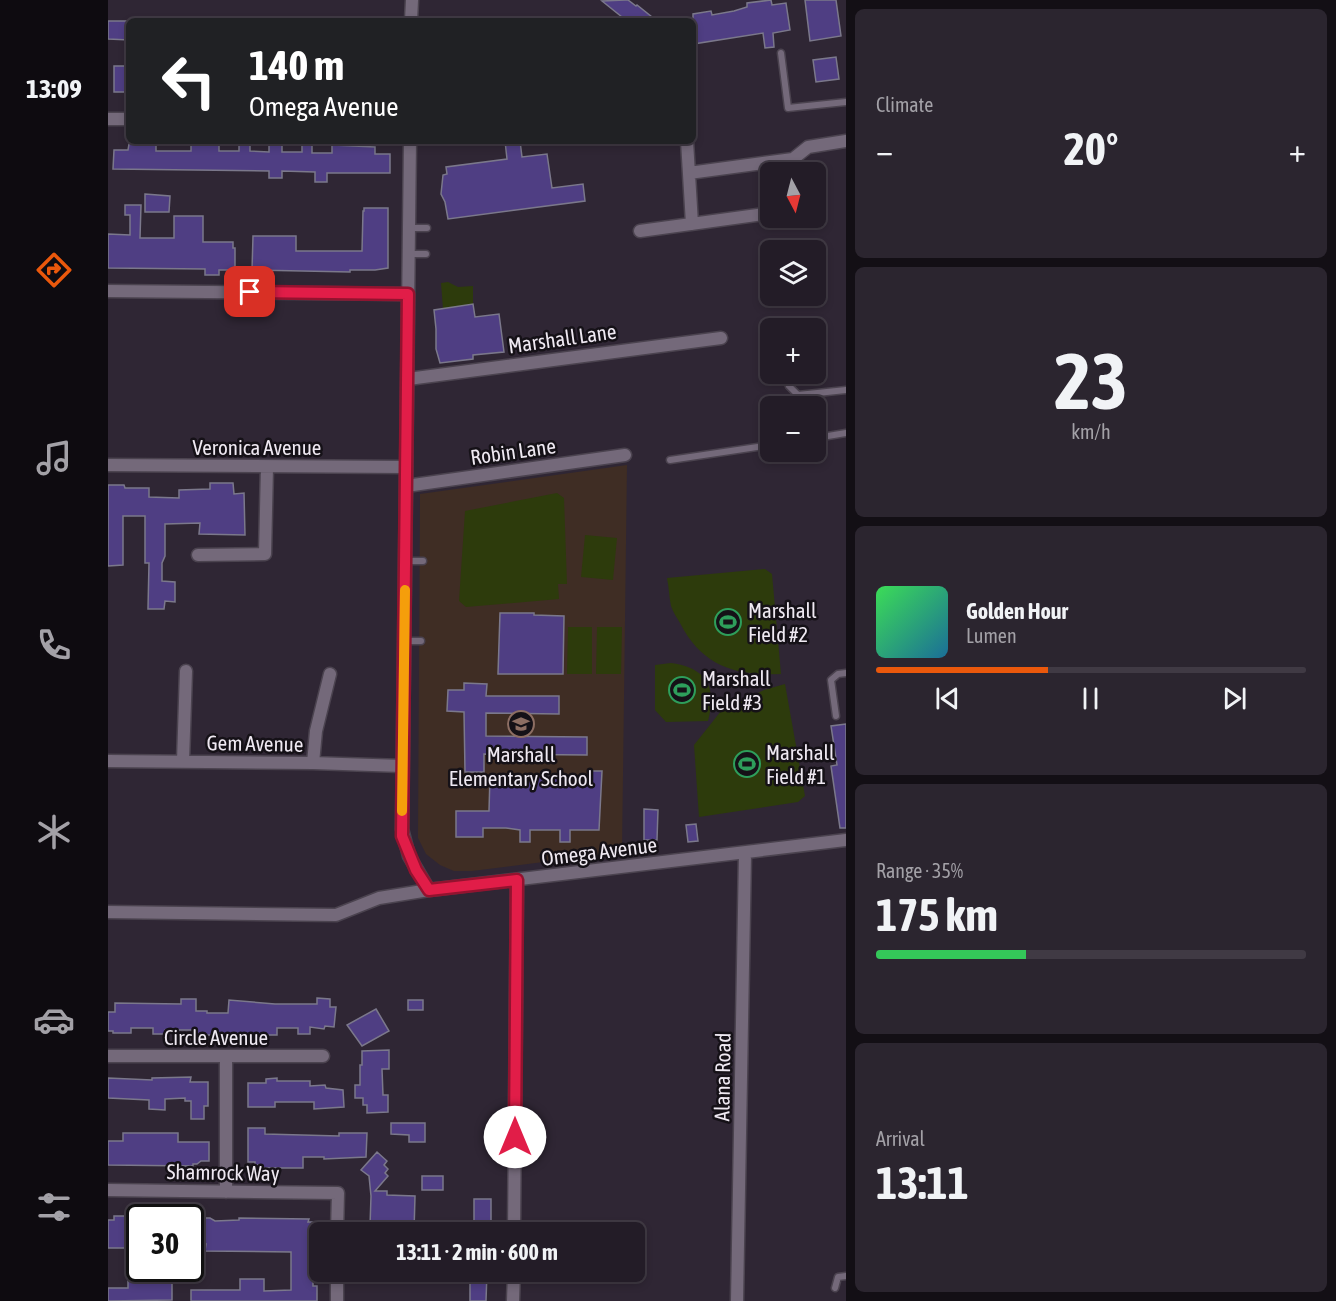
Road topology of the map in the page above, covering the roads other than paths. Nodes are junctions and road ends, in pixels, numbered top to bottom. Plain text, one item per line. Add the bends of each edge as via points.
1 (412, 0) edge
2 (411, 18) edge
3 (781, 53) dead end
4 (846, 102) edge
5 (108, 119) edge
6 (126, 119) edge
7 (846, 141) edge
8 (410, 144) edge
9 (687, 144) edge
10 (786, 162) edge
11 (760, 168) edge
12 (689, 173) junction
13 (760, 215) edge
14 (692, 224) junction
15 (409, 228) junction
16 (428, 228) dead end
17 (640, 231) dead end
18 (409, 254) junction
19 (426, 254) dead end
20 (108, 291) edge
21 (408, 294) junction
22 (721, 338) dead end
23 (408, 379) junction
24 (788, 384) edge
25 (846, 390) edge
26 (846, 434) edge
27 (826, 437) edge
28 (760, 447) edge
29 (625, 455) dead end
30 (670, 460) dead end
31 (108, 465) edge
32 (267, 466) junction
33 (406, 467) junction
34 (406, 486) junction
35 (198, 555) dead end
36 (405, 561) junction
37 (423, 561) dead end
38 (405, 640) junction
39 (421, 641) dead end
40 (186, 671) dead end
41 (846, 673) edge
42 (330, 674) dead end
43 (836, 716) dead end
44 (108, 761) edge
45 (183, 761) junction
46 (313, 763) junction
47 (402, 766) junction
48 (846, 840) edge
49 (745, 854) junction
50 (517, 880) junction
51 (429, 890) junction
52 (108, 912) edge
53 (108, 1056) edge
54 (323, 1056) dead end
55 (226, 1057) junction
56 (108, 1190) edge
57 (226, 1192) junction
58 (338, 1222) edge
59 (514, 1222) edge
60 (846, 1276) edge
61 (337, 1282) edge
62 (514, 1282) edge
63 (835, 1288) dead end
64 (337, 1301) edge
65 (513, 1301) edge
66 (737, 1301) edge

1 - 2 street
3 - 4 lane via 788,108
5 - 6 street
7 - 10 street via 813,146
8 - 15 street
9 - 12 street
11 - 12 street
12 - 14 street
13 - 14 street
14 - 17 street
15 - 16 lane
15 - 18 street
18 - 19 lane
18 - 21 street
20 - 21 street
21 - 23 street
22 - 23 street, Marshall Lane
23 - 33 street
24 - 25 lane via 798,395
26 - 27 lane
28 - 30 lane
29 - 34 street, Robin Lane
31 - 32 street, Veronica Avenue
32 - 33 street, Veronica Avenue
32 - 35 street via 265,554
33 - 34 street
34 - 36 street
36 - 37 lane
36 - 38 street
38 - 39 lane
38 - 47 street
40 - 45 street
41 - 43 lane via 831,680
42 - 46 street via 316,731
44 - 45 street, Gem Avenue
45 - 46 street, Gem Avenue
46 - 47 street, Gem Avenue
47 - 51 street via 402,836
48 - 49 street, Omega Avenue
49 - 50 street, Omega Avenue
49 - 66 street, Alana Road
50 - 51 street, Omega Avenue
50 - 59 street
51 - 52 street, Omega Avenue via 379,898 336,915
53 - 55 street, Circle Avenue
54 - 55 street, Circle Avenue
55 - 57 street
56 - 57 street, Shamrock Way
57 - 58 street, Shamrock Way via 338,1193
60 - 63 lane via 838,1276
61 - 64 street
62 - 65 street

